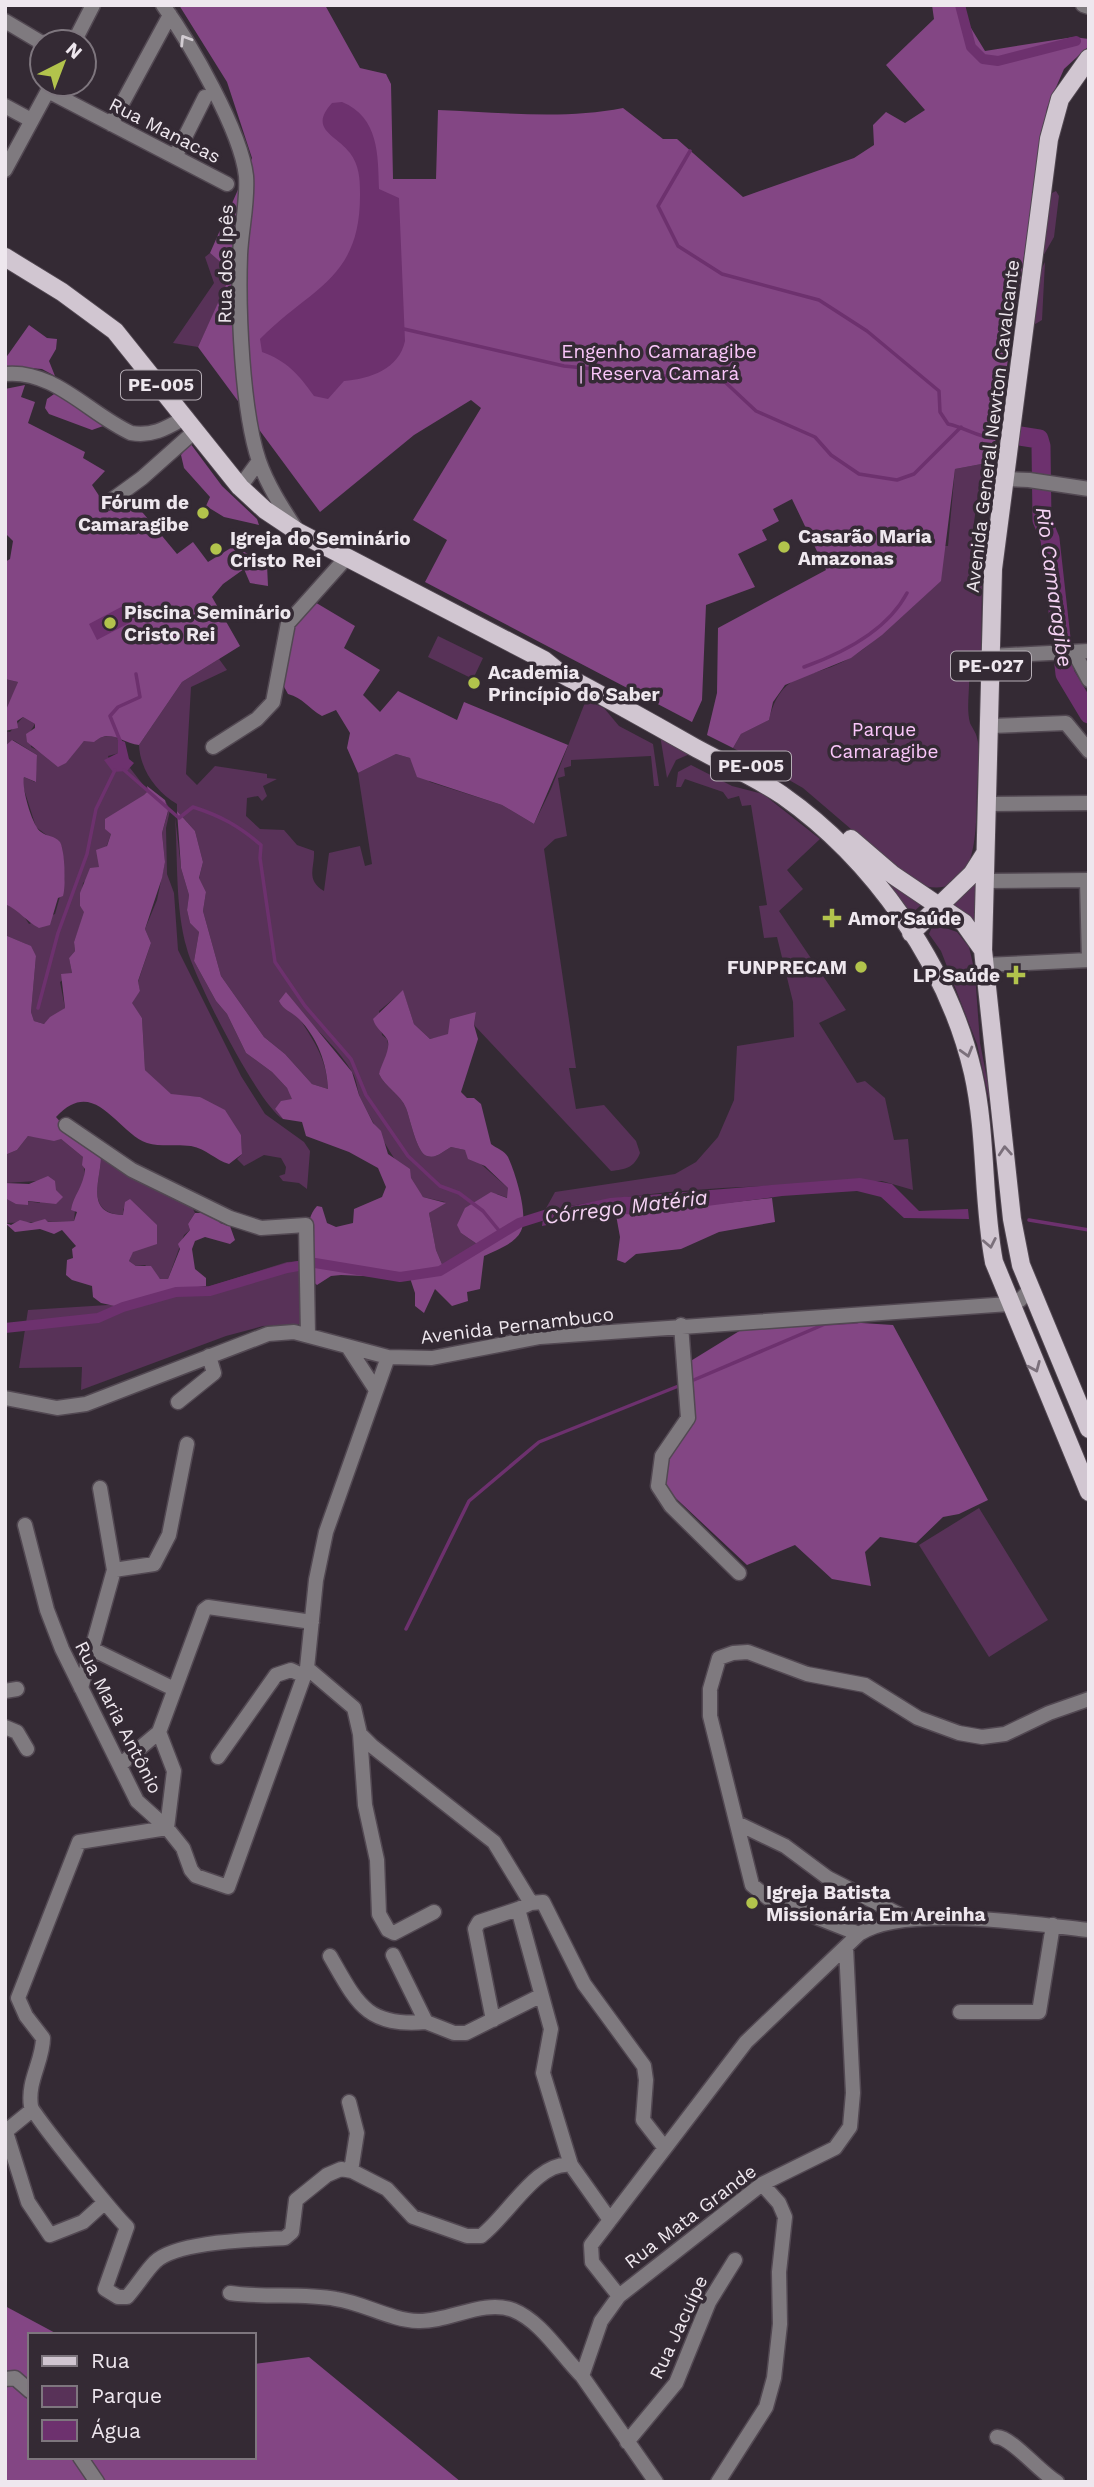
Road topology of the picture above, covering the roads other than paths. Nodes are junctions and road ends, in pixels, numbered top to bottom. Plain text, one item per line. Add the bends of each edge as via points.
1 (93, 5) edge
2 (1083, 5) edge
3 (1089, 7) edge
4 (167, 10) edge
5 (5, 21) edge
6 (81, 28) edge
7 (28, 35) edge
8 (1089, 58) edge
9 (205, 97) dead end
10 (44, 98) edge
11 (68, 98) edge
12 (5, 106) edge
13 (31, 120) junction
14 (111, 124) junction
15 (175, 157) junction
16 (5, 170) edge
17 (227, 184) dead end
18 (5, 257) edge
19 (5, 374) edge
20 (191, 423) junction
21 (259, 461) junction
22 (1004, 474) junction
23 (240, 487) junction
24 (1089, 489) edge
25 (109, 502) dead end
26 (298, 532) junction
27 (347, 557) junction
28 (1077, 652) edge
29 (991, 656) junction
30 (544, 660) junction
31 (1089, 680) edge
32 (991, 726) junction
33 (213, 747) dead end
34 (1089, 751) edge
35 (1089, 803) edge
36 (988, 804) junction
37 (985, 852) junction
38 (1088, 880) edge
39 (986, 881) junction
40 (937, 907) junction
41 (911, 933) junction
42 (984, 958) junction
43 (1089, 960) edge
44 (66, 1125) dead end
45 (1031, 1289) junction
46 (1009, 1304) junction
47 (681, 1325) junction
48 (308, 1335) junction
49 (348, 1346) junction
50 (209, 1356) junction
51 (388, 1357) junction
52 (376, 1390) junction
53 (5, 1398) edge
54 (178, 1402) dead end
55 (1089, 1429) edge
56 (187, 1444) dead end
57 (100, 1488) dead end
58 (1089, 1492) edge
59 (25, 1525) dead end
60 (114, 1570) junction
61 (739, 1573) dead end
62 (312, 1622) junction
63 (92, 1649) junction
64 (306, 1672) junction
65 (81, 1688) junction
66 (174, 1689) junction
67 (1089, 1699) edge
68 (5, 1727) edge
69 (159, 1732) junction
70 (360, 1734) junction
71 (27, 1749) dead end
72 (218, 1757) dead end
73 (120, 1765) junction
74 (738, 1821) junction
75 (167, 1828) junction
76 (531, 1905) junction
77 (434, 1912) dead end
78 (908, 1919) junction
79 (1053, 1925) junction
80 (1089, 1930) edge
81 (859, 1934) junction
82 (846, 1947) junction
83 (393, 1955) dead end
84 (330, 1956) dead end
85 (5, 1983) edge
86 (19, 1990) junction
87 (540, 1996) junction
88 (960, 2012) dead end
89 (493, 2020) junction
90 (426, 2022) junction
91 (348, 2102) dead end
92 (32, 2110) junction
93 (6, 2132) edge
94 (660, 2152) junction
95 (571, 2165) junction
96 (351, 2171) junction
97 (762, 2184) junction
98 (104, 2203) junction
99 (610, 2220) junction
100 (735, 2260) dead end
101 (229, 2292) dead end
102 (619, 2296) junction
103 (582, 2376) junction
104 (5, 2379) edge
105 (28, 2389) edge
106 (997, 2437) dead end
107 (627, 2442) junction
108 (81, 2459) edge
109 (720, 2481) edge
110 (97, 2482) edge
111 (656, 2482) edge
112 (1057, 2482) edge

1 - 6 street
2 - 3 street
4 - 14 street
21 -> 4 street, Rua dos Ipês via 244,363 240,263 246,177 242,156 206,75
5 - 7 street
8 - 22 main road, Avenida General Newton Cavalcante / PE-027 via 1060,99 1049,139
9 - 15 street
10 - 13 street
11 - 14 street, Rua Manacas
12 - 13 street
13 - 16 street
14 - 15 street, Rua Manacas
15 - 17 street, Rua Manacas
18 - 20 main road, PE-005 via 115,331
19 - 20 street via 45,380 131,433 144,435
20 - 23 main road, PE-005
20 - 25 street via 142,478
21 - 23 street
21 - 26 street, Rua dos Ipês
22 - 24 street
22 - 29 main road, Avenida General Newton Cavalcante / PE-027 via 993,569
23 - 26 main road, PE-005
26 - 27 main road, PE-005
27 - 30 main road, PE-005
27 - 33 street via 288,623 277,690 267,710
28 - 29 street
28 - 31 street
29 - 32 main road, Avenida General Newton Cavalcante / PE-027
30 - 40 main road, PE-005 via 564,664 793,793
30 - 41 main road, PE-005 via 783,796 857,860
32 - 34 street via 1066,723
32 - 36 main road, Avenida General Newton Cavalcante / PE-027
35 - 36 street
36 - 37 main road, Avenida General Newton Cavalcante / PE-027
37 - 39 main road, PE-027
37 - 40 main road via 972,874
38 - 39 street
38 - 43 street
39 - 42 main road, PE-027
40 - 41 main road
40 - 42 main road, PE-005 via 964,923
41 -> 46 main road, PE-005 via 943,988 972,1070 984,1136 986,1222
42 - 43 street
45 -> 42 main road via 1012,1219
44 - 48 street via 132,1170 230,1218 261,1228 306,1226
45 - 46 street
45 - 55 main road
46 - 47 street, Avenida Pernambuco
46 -> 58 main road, PE-005
47 - 51 street, Avenida Pernambuco via 540,1338 432,1358
47 - 61 street via 688,1418 662,1456 658,1486 671,1506
48 - 49 street, Avenida Pernambuco
48 - 50 street, Avenida Pernambuco via 268,1334
49 - 51 street, Avenida Pernambuco
49 - 52 street
50 - 53 street, Avenida Pernambuco via 86,1404 57,1408
50 - 54 street via 214,1373
51 - 52 street
52 - 62 street via 329,1523
56 - 60 street via 169,1535 155,1564
57 - 60 street
59 - 65 street, Rua Maria Antônio via 47,1610
60 - 63 street
62 - 64 street
62 - 66 street via 208,1606
63 - 65 street
63 - 66 street
64 - 70 street via 354,1708
64 - 72 street via 276,1675
64 - 75 street, Rua Maria Antônio via 228,1886 196,1876
65 - 73 street, Rua Maria Antônio
66 - 69 street
67 - 74 street via 1005,1734 982,1737 918,1718 865,1685 807,1674 761,1655 727,1655 719,1658 715,1668 710,1709
68 - 71 street via 17,1732
69 - 73 street
69 - 75 street via 174,1771
70 - 76 street via 494,1842
70 - 77 street via 365,1805 377,1860 379,1914 394,1933
73 - 75 street, Rua Maria Antônio via 137,1801
74 - 78 street via 785,1846 828,1878
74 - 81 street via 751,1885
75 - 86 street via 79,1842
76 - 87 street
76 - 89 street via 476,1924
76 - 94 street via 639,2057 646,2080 643,2120
78 - 79 street
78 - 81 street
79 - 80 street
79 - 88 street via 1039,2012
81 - 82 street
82 - 94 street via 746,2042
82 - 97 street, Rua Mata Grande via 853,2093 848,2133 827,2153
83 - 90 street
84 - 90 street via 364,2009 394,2023
85 - 86 street
86 - 92 street via 26,2016 43,2038 30,2087
87 - 89 street
87 - 95 street via 551,2029 543,2073
89 - 90 street via 466,2033
91 - 96 street via 357,2133
92 - 93 street
92 - 98 street
93 - 98 street via 28,2202 50,2235 83,2222
94 - 99 street
95 - 96 street via 552,2165 540,2174 481,2236 413,2217 387,2189
95 - 99 street
96 - 98 street via 341,2169 327,2175 296,2200 292,2232 285,2238 221,2242 167,2254 127,2297 105,2289 127,2227
97 - 102 street, Rua Mata Grande
97 - 109 street via 785,2217 775,2378 766,2407
99 - 102 street via 591,2245 593,2262
100 - 107 street, Rua Jacuípe via 709,2302 676,2384
101 - 103 street via 332,2298 414,2320 445,2319 482,2308 510,2309 536,2326
102 - 103 street, Rua Mata Grande via 601,2321
103 - 107 street
104 - 105 street via 15,2378
106 - 112 street via 1007,2440
107 - 111 street
108 - 110 street

